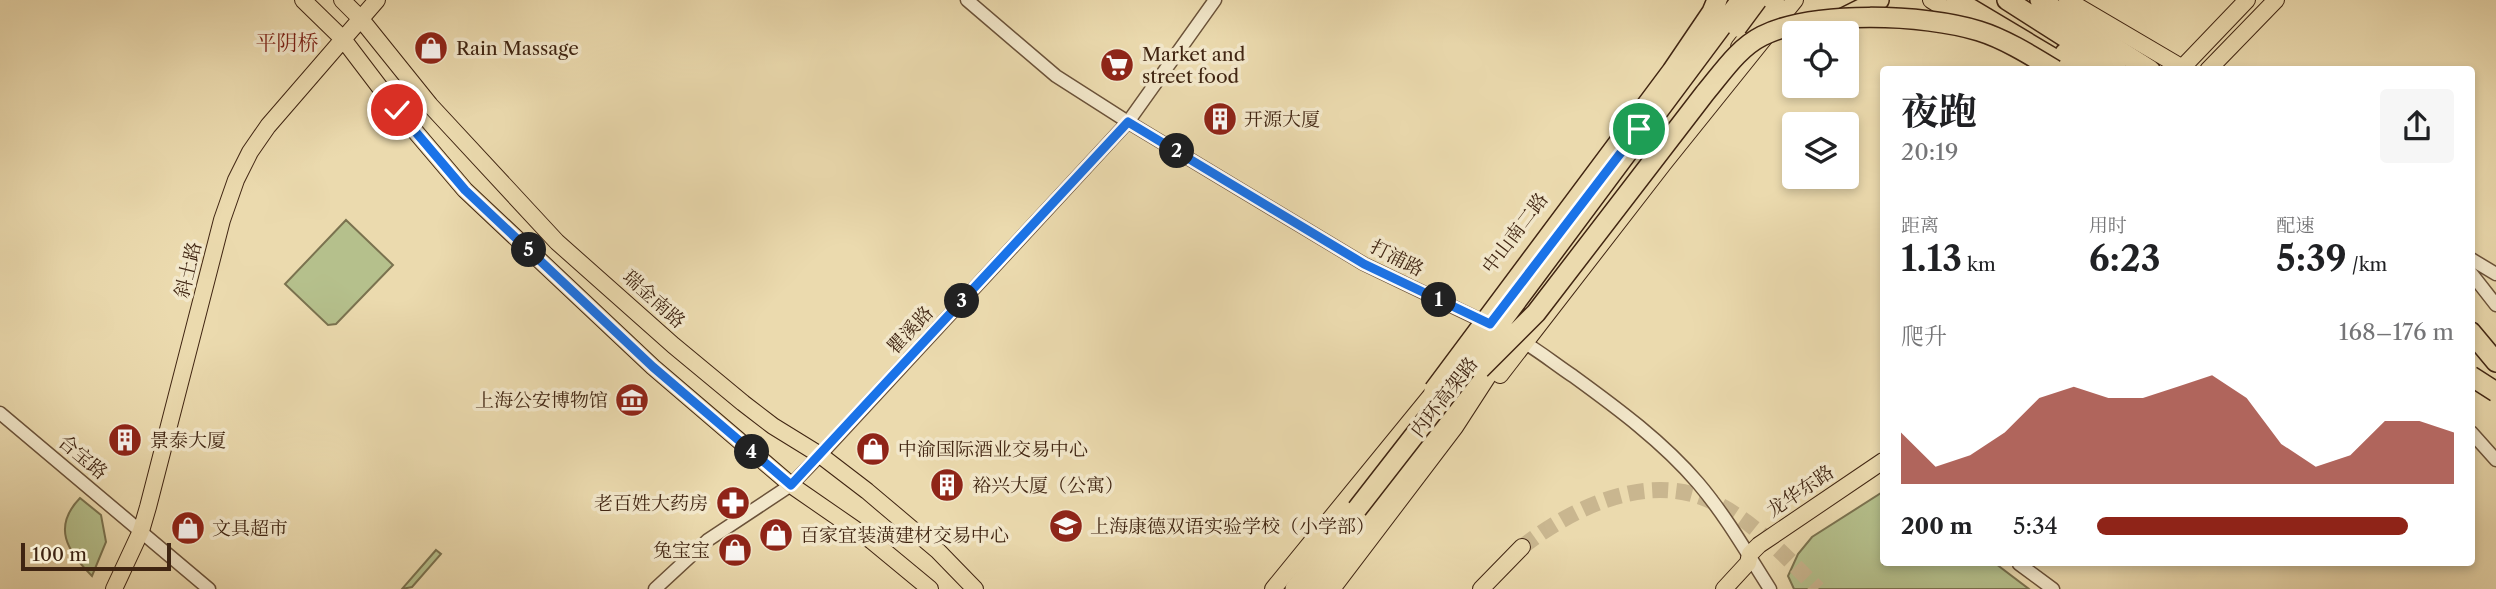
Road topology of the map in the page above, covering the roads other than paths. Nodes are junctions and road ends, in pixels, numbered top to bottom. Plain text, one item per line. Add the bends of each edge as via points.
1 (303, 0) edge
2 (342, 0) edge
3 (377, 0) edge
4 (967, 0) edge
5 (1215, 0) edge
6 (1718, 0) edge
7 (1740, 0) edge
8 (1795, 0) edge
9 (1879, 0) edge
10 (1931, 0) edge
11 (1956, 0) edge
12 (1981, 0) edge
13 (2007, 0) edge
14 (2040, 0) edge
15 (2067, 0) edge
16 (2247, 0) edge
17 (2276, 0) edge
18 (1771, 3) edge
19 (360, 18) junction
20 (1838, 19) junction
21 (343, 39) junction
22 (2041, 66) edge
23 (2048, 66) edge
24 (2066, 66) edge
25 (2086, 66) edge
26 (2111, 66) edge
27 (2144, 66) edge
28 (2177, 66) edge
29 (2185, 66) edge
30 (2212, 66) edge
31 (1128, 122) junction
32 (2475, 261) edge
33 (2496, 274) edge
34 (2475, 278) edge
35 (2496, 305) edge
36 (1490, 324) junction
37 (2475, 337) edge
38 (1520, 340) junction
39 (2475, 353) edge
40 (2496, 362) edge
41 (1480, 369) junction
42 (2475, 370) edge
43 (2496, 371) edge
44 (2475, 378) edge
45 (2496, 392) edge
46 (0, 413) edge
47 (2475, 436) edge
48 (820, 455) junction
49 (2496, 460) edge
50 (1880, 463) edge
51 (1880, 476) edge
52 (791, 485) junction
53 (1357, 509) junction
54 (141, 531) junction
55 (1522, 547) tunnel mouth
56 (1751, 560) junction
57 (2023, 566) edge
58 (118, 587) edge
59 (209, 589) edge
60 (655, 589) edge
61 (929, 589) edge
62 (975, 589) edge
63 (1273, 589) edge
64 (1295, 589) edge
65 (1314, 589) edge
66 (1332, 589) edge
67 (1481, 589) edge
68 (1724, 589) edge
69 (1770, 589) edge
70 (2053, 589) edge

1 - 21 main road
2 - 19 main road, 瑞金南路
3 - 19 main road, 斜土路
4 - 31 street, 打浦路 via 1056,76
5 - 31 street, 瞿溪路
6 - 36 main road, 中山南二路 via 1492,299
6 - 53 highway, bridge via 1693,43 1453,363
7 - 36 main road
7 - 53 highway, 内环高架路, bridge
8 - 38 main road
9 - 20 highway
10 - 22 main road
11 - 24 highway
12 - 25 highway
13 - 26 highway
14 - 27 highway
15 - 28 main road
16 - 29 main road
17 - 30 main road
18 - 38 main road
18 - 41 highway, 内环高架路, bridge
19 - 21 main road, 斜土路
19 - 48 main road, 瑞金南路 via 430,105 557,242 743,403
20 - 23 highway, bridge via 1940,22 1981,32
20 - 41 highway, bridge via 1783,28 1745,48 1705,93 1536,313
21 - 52 main road via 465,190 653,367
21 - 54 main road, 斜土路 via 268,126 236,180
31 - 36 street, 打浦路 via 1364,264
31 - 48 street, 瞿溪路
32 - 33 street
34 - 35 street
36 - 38 street, 打浦路
36 - 63 main road, 中山南二路
37 - 40 highway
38 - 56 street, 打浦路 via 1664,448 1697,481
38 - 66 main road via 1486,394 1455,427
39 - 43 highway
41 - 65 highway, 内环高架路
42 - 45 highway
44 - 45 highway, bridge
46 - 54 street, 合宝路
47 - 49 street
48 - 52 street, 瞿溪路
48 - 62 main road, 瑞金南路 via 938,551
50 - 56 main road, 龙华东路 via 1773,534
51 - 56 main road, 龙华东路
52 - 60 street, 瞿溪路 via 708,540
52 - 61 main road via 872,541
53 - 64 highway, 内环高架路
54 - 58 main road, 斜土路
54 - 59 street, 合宝路
55 - 67 main road
56 - 68 main road, 龙华东路
56 - 69 street, 打浦路
57 - 70 street

